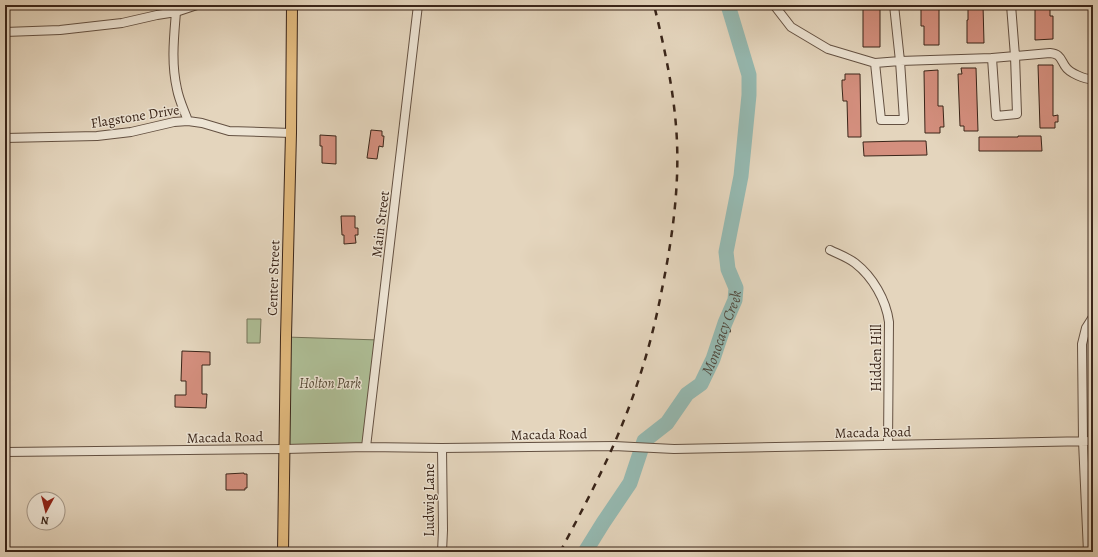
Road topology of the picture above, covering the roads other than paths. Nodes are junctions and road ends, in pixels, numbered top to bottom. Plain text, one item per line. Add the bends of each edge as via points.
1 (197, 5) edge
2 (292, 5) edge
3 (418, 5) edge
4 (774, 5) edge
5 (894, 5) edge
6 (1011, 5) edge
7 (176, 12) junction
8 (5, 32) edge
9 (1015, 56) junction
10 (992, 58) junction
11 (900, 61) junction
12 (875, 62) junction
13 (1093, 79) edge
14 (188, 121) junction
15 (291, 133) junction
16 (5, 138) edge
17 (830, 250) dead end
18 (1093, 317) edge
19 (1083, 441) junction
20 (1093, 441) edge
21 (888, 445) junction
22 (366, 447) junction
23 (442, 448) junction
24 (285, 449) junction
25 (5, 452) edge
26 (283, 552) edge
27 (442, 552) edge
28 (1088, 552) edge

1 - 7 street
2 - 15 main road, Center Street
3 - 22 street, Main Street
4 - 12 street via 791,27 828,49
5 - 11 street
6 - 9 street
7 - 8 street via 122,23 60,30
7 - 14 street via 173,64 177,90
9 - 10 street
9 - 10 street via 1018,114 996,116
9 - 13 street via 1057,54 1073,74
10 - 11 street
11 - 12 street
11 - 12 street via 904,120 881,120
14 - 15 street, Flagstone Drive via 229,131
14 - 16 street, Flagstone Drive via 97,136
15 - 24 main road, Center Street
17 - 21 street, Hidden Hill via 856,264 884,300 889,322
18 - 19 street via 1086,328 1082,344
19 - 20 street, Macada Road
19 - 21 street, Macada Road
19 - 28 street
21 - 23 street, Macada Road via 674,449 622,446
22 - 23 street, Macada Road
22 - 24 street, Macada Road
23 - 27 street, Ludwig Lane
24 - 25 street, Macada Road
24 - 26 main road, Center Street

